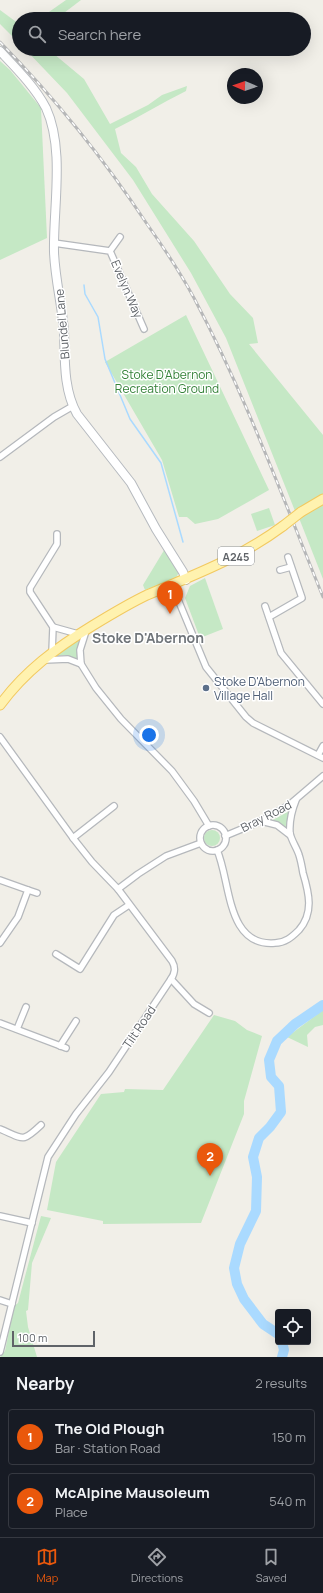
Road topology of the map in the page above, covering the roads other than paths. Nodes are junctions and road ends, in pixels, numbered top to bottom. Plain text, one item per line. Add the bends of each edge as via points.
1 (0, 51) edge
2 (120, 237) dead end
3 (54, 243) junction
4 (110, 251) junction
5 (144, 328) dead end
6 (73, 406) junction
7 (0, 457) edge
8 (323, 499) edge
9 (57, 534) dead end
10 (288, 557) dead end
11 (291, 567) junction
12 (280, 570) dead end
13 (186, 580) junction
14 (172, 585) junction
15 (265, 606) dead end
16 (269, 617) junction
17 (53, 627) junction
18 (86, 629) junction
19 (78, 634) junction
20 (52, 652) junction
21 (40, 660) junction
22 (81, 664) junction
23 (2, 698) edge
24 (323, 704) edge
25 (0, 737) edge
26 (323, 746) edge
27 (320, 757) edge
28 (323, 775) edge
29 (296, 800) junction
30 (114, 806) dead end
31 (260, 820) junction
32 (209, 826) junction
33 (290, 835) junction
34 (225, 836) junction
35 (73, 838) junction
36 (201, 843) junction
37 (217, 850) junction
38 (0, 880) edge
39 (118, 889) junction
40 (28, 890) junction
41 (37, 893) dead end
42 (129, 905) junction
43 (0, 943) edge
44 (56, 954) dead end
45 (171, 979) junction
46 (26, 1007) dead end
47 (209, 1013) dead end
48 (76, 1021) dead end
49 (0, 1024) edge
50 (17, 1029) junction
51 (41, 1125) dead end
52 (0, 1129) edge
53 (0, 1216) edge
54 (32, 1223) junction
55 (0, 1300) edge
56 (12, 1304) junction
57 (0, 1352) edge

1 - 3 street, Blundel Lane via 34,90 49,117 56,161
2 - 4 street, Evelyn Way
3 - 4 street, Evelyn Way
3 - 6 street, Blundel Lane via 67,383
4 - 5 street, Evelyn Way
6 - 7 street
6 - 13 street, Blundel Lane via 131,483
8 - 13 main road, A245, bridge via 301,512 262,542
9 - 17 street via 56,544 30,588 30,592
10 - 11 street
11 - 12 street
11 - 16 street via 302,598
13 - 14 main road, A245
14 - 18 main road, A245 via 126,605
14 - 27 street via 206,667 246,717
15 - 16 street
16 - 24 street via 281,653
17 - 19 street
17 - 20 street
18 - 19 main road, A245
18 - 22 street via 80,650
19 - 20 main road, A245
20 - 21 main road, A245
21 - 22 street via 68,659
21 - 23 main road, A245
22 - 32 street via 121,719 176,776
25 - 35 street
26 - 27 street
28 - 29 street, Bray Road
29 - 31 street, Bray Road
29 - 33 street
30 - 35 street
31 - 33 street via 277,825
31 - 34 street, Bray Road
32 - 34 street, Bray Road via 221,829
32 - 36 street via 201,833
33 - 37 street via 299,856 310,902 305,921 299,929 285,941 276,944 262,943 244,932 234,915
34 - 37 street, Bray Road via 223,846
35 - 39 street
36 - 37 street via 206,849
36 - 39 street via 166,856
38 - 40 street
39 - 42 street
40 - 41 street
40 - 43 street via 18,917
42 - 44 street via 114,916 80,969
42 - 45 street via 172,961 175,971
45 - 47 street via 194,1004
45 - 54 street, Tilt Road via 48,1157
46 - 50 street
48 - 50 street via 63,1047
49 - 50 street
51 - 52 street via 28,1137 23,1138
53 - 54 street
54 - 56 street, Tilt Road
55 - 56 street
56 - 57 street, Tilt Road

